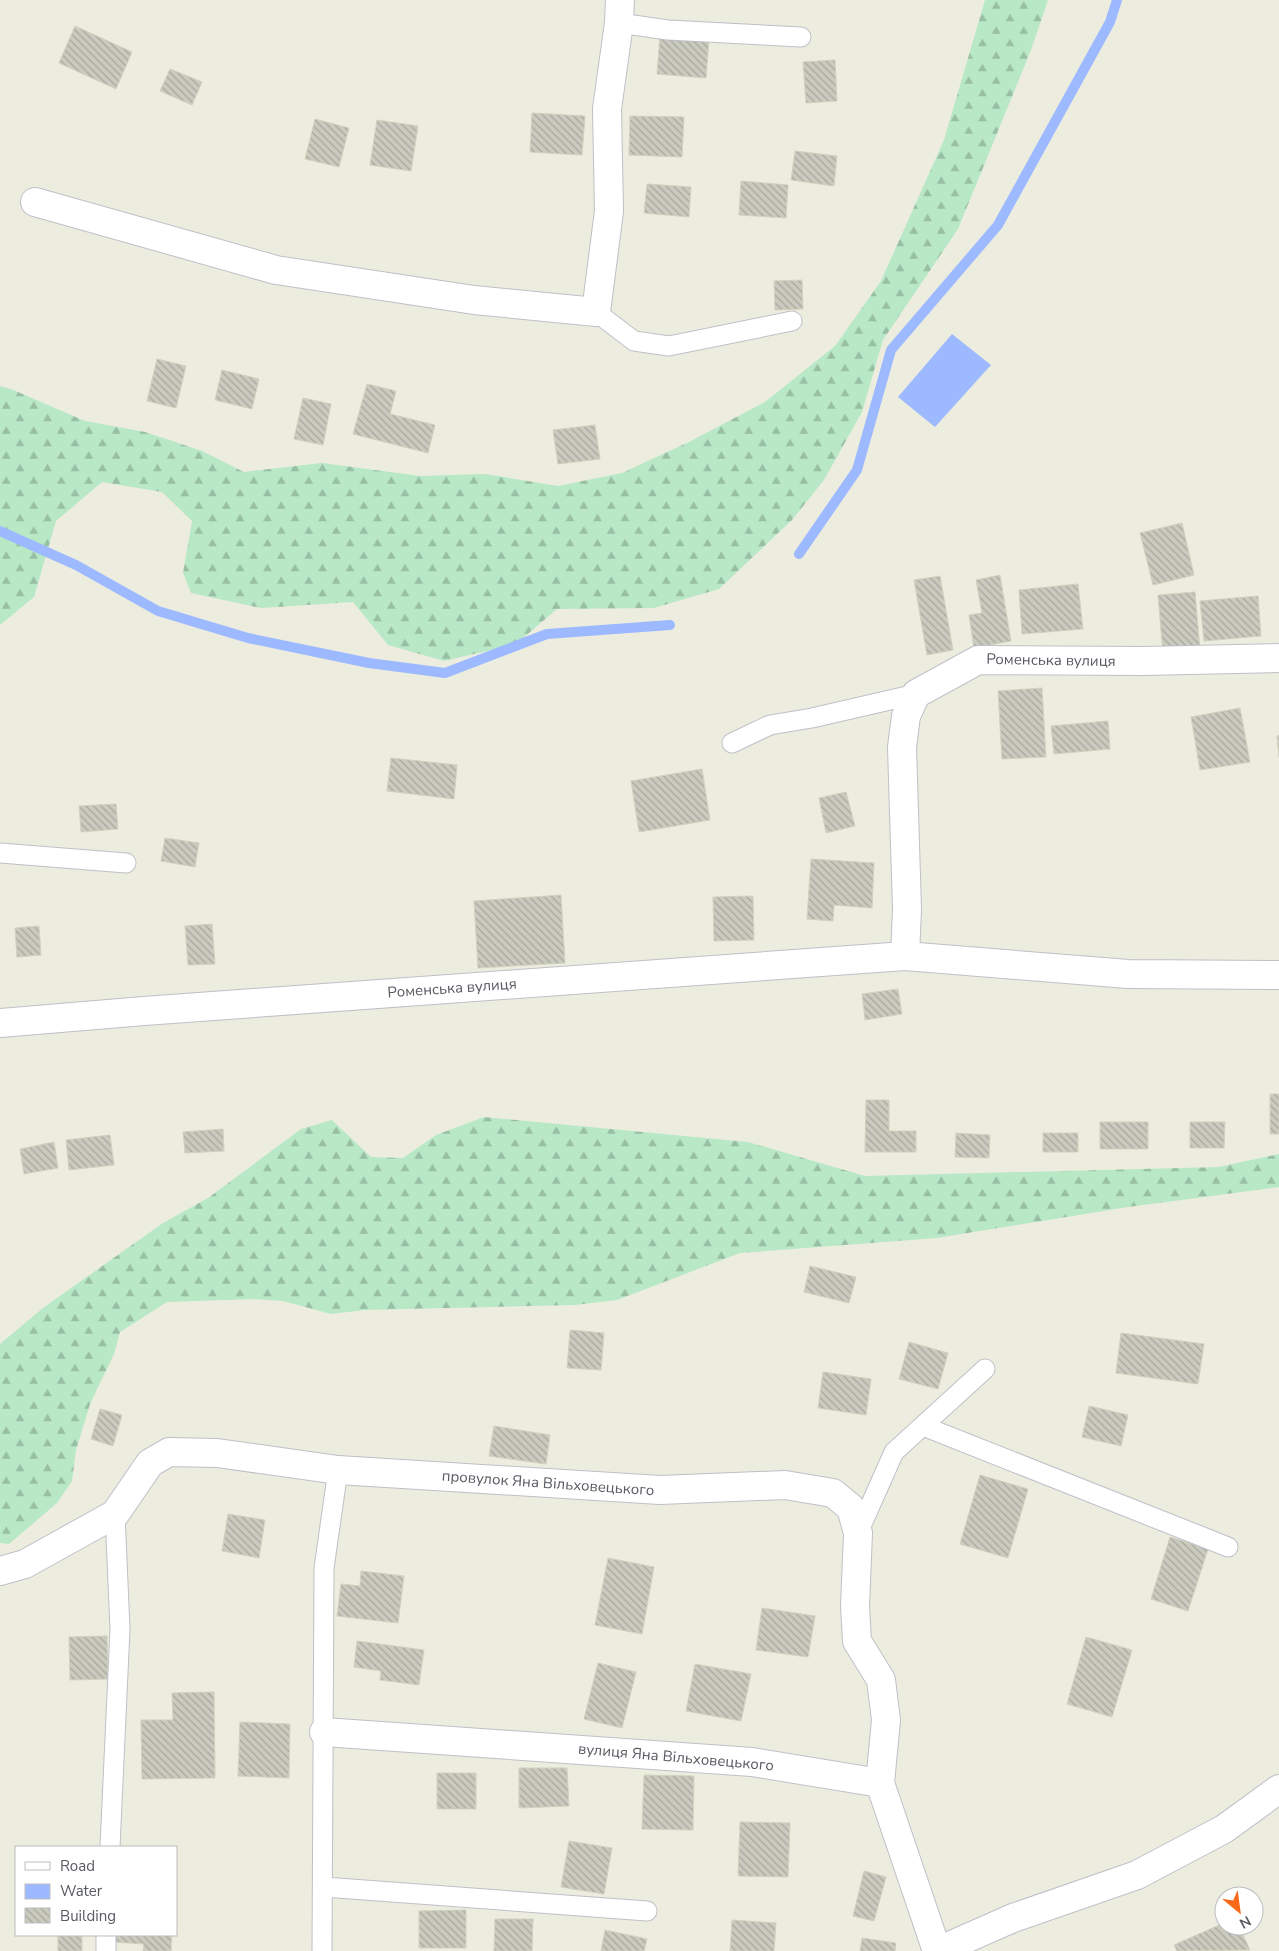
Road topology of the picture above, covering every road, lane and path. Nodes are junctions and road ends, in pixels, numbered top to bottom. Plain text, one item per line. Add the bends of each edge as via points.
1 (620, 12) edge
2 (802, 37) dead end
3 (35, 202) dead end
4 (596, 312) junction
5 (792, 321) dead end
6 (1279, 658) edge
7 (916, 694) junction
8 (732, 743) dead end
9 (0, 853) edge
10 (126, 863) dead end
11 (904, 956) junction
12 (1279, 975) edge
13 (0, 1023) edge
14 (985, 1369) dead end
15 (923, 1426) junction
16 (338, 1470) junction
17 (115, 1514) junction
18 (858, 1533) junction
19 (1228, 1547) dead end
20 (0, 1571) edge
21 (324, 1732) junction
22 (880, 1783) junction
23 (1279, 1789) edge
24 (110, 1846) edge
25 (324, 1886) junction
26 (647, 1911) dead end
27 (106, 1936) edge
28 (106, 1951) edge
29 (322, 1951) edge
30 (938, 1951) edge

1 - 2 lane via 668,30
1 - 4 street via 607,109 609,211
3 - 4 street via 276,270 474,300
4 - 5 lane via 634,342 669,346
6 - 7 street, Роменська вулиця via 978,660
7 - 8 lane via 770,725
7 - 11 street via 906,716 902,747 907,909
9 - 10 lane
11 - 12 street, Роменська вулиця via 1128,974
11 - 13 street, Роменська вулиця
14 - 15 lane
15 - 18 lane via 894,1452
15 - 19 lane
16 - 17 street, провулок Яна Вільховецького via 217,1453 169,1452 150,1463
16 - 18 street, провулок Яна Вільховецького via 660,1490 785,1485 833,1492 851,1508
16 - 21 lane via 324,1568
17 - 20 street, провулок Яна Вільховецького via 25,1564
17 - 24 lane via 120,1629
18 - 22 street, провулок Яна Вільховецького via 857,1641 881,1680 886,1720
21 - 22 street, вулиця Яна Вільховецького via 752,1762
21 - 25 lane
22 - 30 street
23 - 30 street via 1224,1828 1137,1875 1013,1918
25 - 26 lane
25 - 29 lane
27 - 28 lane

